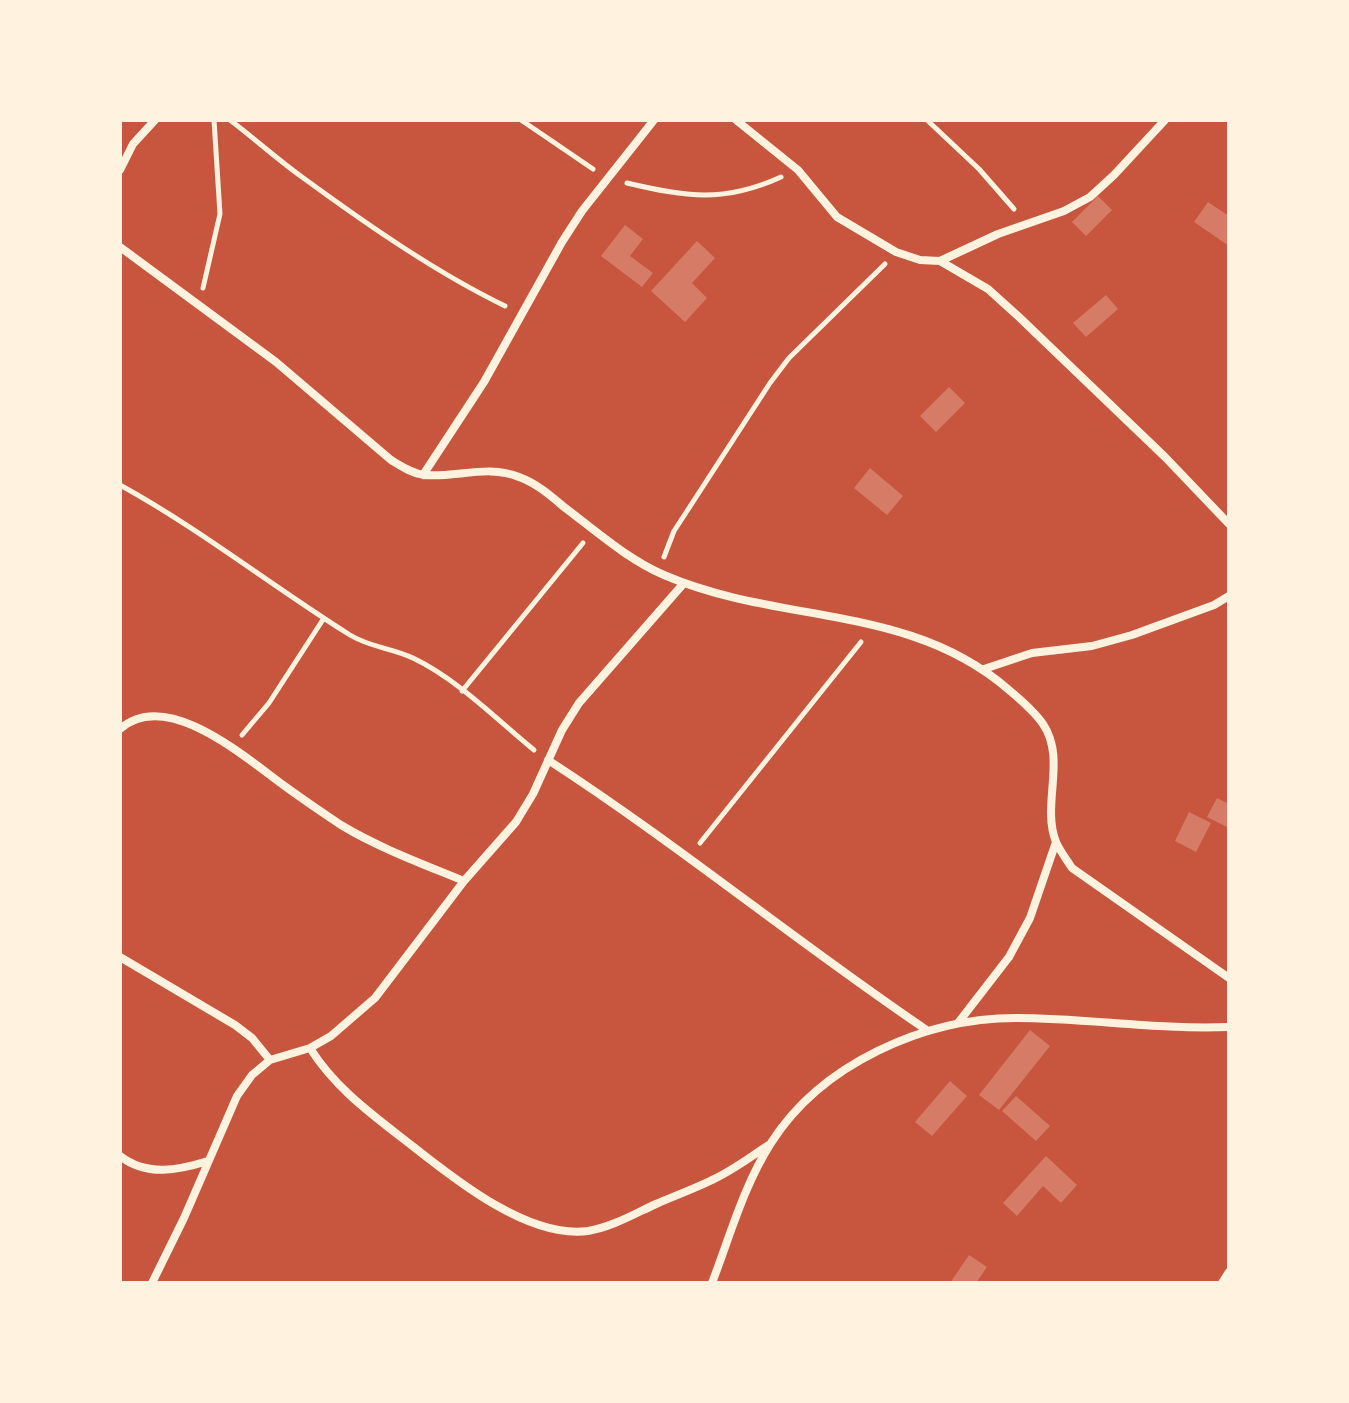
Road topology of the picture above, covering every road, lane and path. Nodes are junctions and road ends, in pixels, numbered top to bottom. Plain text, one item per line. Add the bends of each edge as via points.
1 (155, 120) edge
2 (214, 120) edge
3 (230, 120) edge
4 (521, 120) edge
5 (654, 120) edge
6 (736, 120) edge
7 (927, 120) edge
8 (1165, 120) edge
9 (120, 170) edge
10 (798, 170) junction
11 (607, 178) junction
12 (1026, 227) junction
13 (120, 247) edge
14 (896, 252) junction
15 (940, 261) junction
16 (199, 304) junction
17 (520, 313) junction
18 (423, 475) junction
19 (120, 485) edge
20 (1229, 524) edge
21 (594, 530) junction
22 (660, 573) junction
23 (684, 583) junction
24 (1229, 596) edge
25 (324, 618) junction
26 (875, 624) junction
27 (984, 669) junction
28 (462, 691) junction
29 (120, 729) edge
30 (232, 746) junction
31 (548, 760) junction
32 (1056, 842) junction
33 (689, 857) junction
34 (464, 881) junction
35 (120, 957) edge
36 (1229, 978) edge
37 (958, 1023) junction
38 (1229, 1027) edge
39 (928, 1031) junction
40 (310, 1048) junction
41 (270, 1060) junction
42 (770, 1145) junction
43 (120, 1156) edge
44 (208, 1161) junction
45 (1229, 1272) edge
46 (152, 1283) edge
47 (712, 1283) edge
48 (1222, 1283) edge

1 - 9 street via 133,144
2 - 16 path via 220,214
3 - 17 path via 370,224
4 - 11 path
5 - 11 street
6 - 10 street
7 - 12 path via 979,169
8 - 12 street via 1090,197
10 - 11 path via 723,196 673,194
10 - 14 street via 837,217
11 - 17 street
12 - 15 street
13 - 16 street
14 - 15 street
14 - 22 path via 770,383 674,531
15 - 20 street via 988,289
16 - 18 street via 391,460
17 - 18 street via 484,382
18 - 21 street via 494,471 519,477
19 - 25 path
21 - 22 street
21 - 28 path
22 - 23 street
23 - 26 street via 729,597
23 - 31 street via 579,703
24 - 27 street via 1132,635 1032,653
25 - 28 path via 364,642 411,657
25 - 30 path via 269,703
26 - 27 street via 943,647
26 - 33 path
27 - 32 street via 1044,725 1053,748
28 - 31 path
29 - 30 street via 141,716 163,716
30 - 34 street via 343,826
31 - 33 street
31 - 34 street via 516,822
32 - 36 street via 1072,868
32 - 37 street via 1016,944
33 - 39 street
34 - 40 street via 375,998
35 - 41 street via 235,1025
37 - 38 street via 1013,1018
37 - 39 street
39 - 42 street via 872,1054 818,1089 794,1110
40 - 41 street
40 - 42 street via 335,1081 370,1113 456,1181 524,1219 561,1229 609,1226 714,1180
41 - 44 street via 237,1096
42 - 47 street
43 - 44 street via 168,1171
44 - 46 street
45 - 48 street

